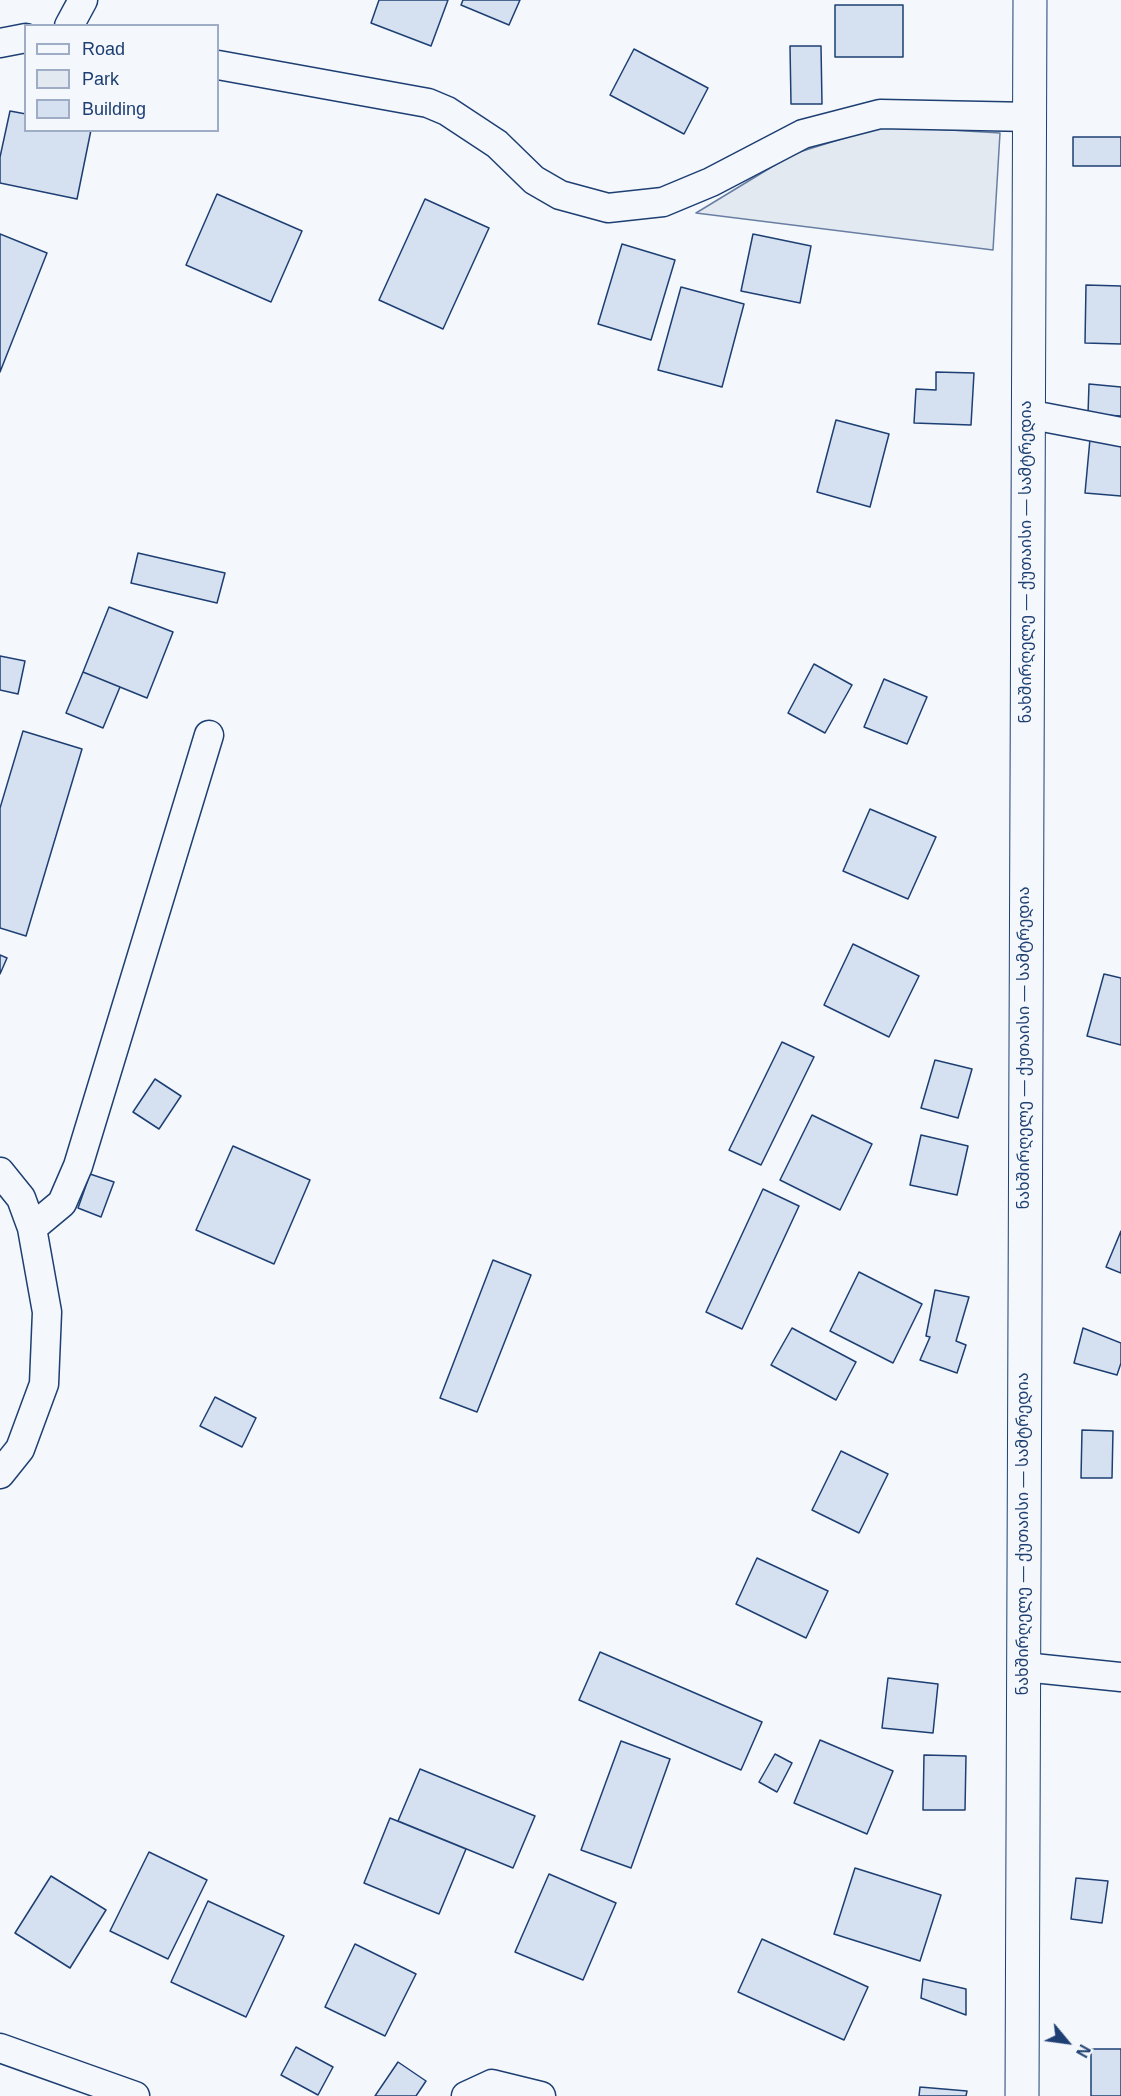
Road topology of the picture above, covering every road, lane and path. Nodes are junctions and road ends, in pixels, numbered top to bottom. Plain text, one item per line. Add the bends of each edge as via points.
1 (82, 0) edge
2 (1030, 0) edge
3 (70, 24) edge
4 (24, 38) edge
5 (0, 43) edge
6 (219, 65) edge
7 (1030, 117) junction
8 (1027, 414) junction
9 (1121, 432) edge
10 (209, 735) dead end
11 (0, 1172) edge
12 (32, 1228) junction
13 (0, 1474) edge
14 (1024, 1667) junction
15 (1121, 1677) edge
16 (0, 2048) edge
17 (135, 2096) edge
18 (466, 2096) edge
19 (541, 2096) edge
20 (1022, 2096) edge

1 - 3 street
2 - 7 main road, ნახშირღელე — ქუთაისი — სამტრედია
4 - 5 street
6 - 7 street via 428,103 497,144 534,180 560,195 608,208 663,202 711,183 803,134 880,114
7 - 8 main road, ნახშირღელე — ქუთაისი — სამტრედია
8 - 9 street
8 - 14 main road, ნახშირღელე — ქუთაისი — სამტრედია
10 - 12 street via 78,1166 62,1203
11 - 12 street via 21,1198
12 - 13 street via 48,1312 44,1384 20,1449
14 - 15 street
14 - 20 main road, ნახშირღელე — ქუთაისი — სამტრედია
16 - 17 street
18 - 19 street via 492,2084

